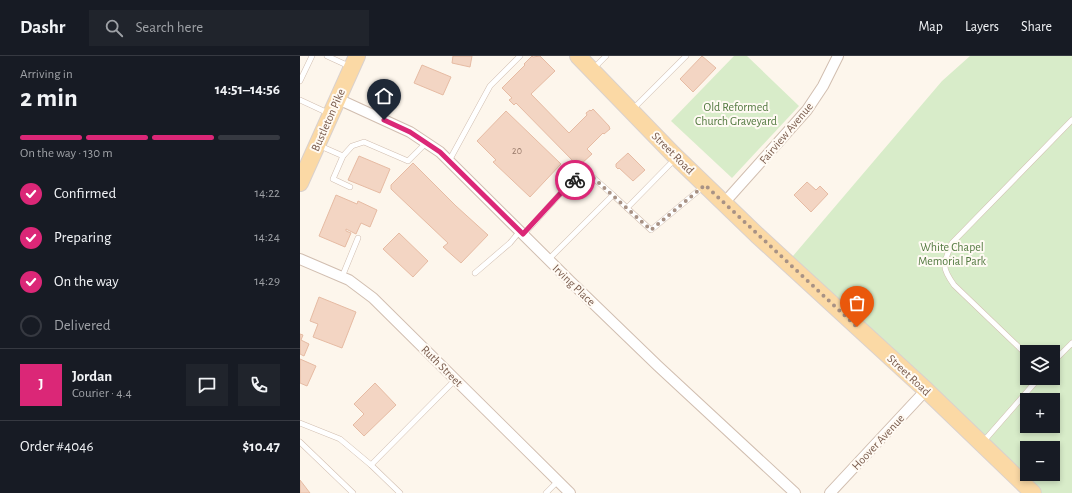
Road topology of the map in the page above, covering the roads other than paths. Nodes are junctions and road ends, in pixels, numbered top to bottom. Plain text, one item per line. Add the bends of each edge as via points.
1 (312, 56) edge
2 (327, 56) edge
3 (520, 56) edge
4 (578, 56) edge
5 (606, 56) edge
6 (686, 56) edge
7 (838, 56) edge
8 (354, 62) edge
9 (592, 70) junction
10 (300, 81) edge
11 (338, 99) junction
12 (300, 100) edge
13 (631, 111) junction
14 (331, 114) junction
15 (1072, 120) edge
16 (427, 142) junction
17 (318, 144) junction
18 (343, 156) junction
19 (677, 158) junction
20 (449, 161) junction
21 (300, 183) edge
22 (705, 185) junction
23 (350, 187) dead end
24 (613, 195) junction
25 (724, 203) junction
26 (627, 208) junction
27 (521, 233) junction
28 (358, 238) dead end
29 (300, 258) edge
30 (548, 260) junction
31 (475, 273) dead end
32 (342, 277) junction
33 (1072, 343) edge
34 (1020, 349) edge
35 (1060, 355) edge
36 (455, 380) junction
37 (1033, 385) edge
38 (926, 390) junction
39 (300, 423) edge
40 (300, 442) edge
41 (981, 445) junction
42 (371, 465) junction
43 (558, 481) junction
44 (353, 493) edge
45 (400, 493) edge
46 (546, 493) edge
47 (570, 493) edge
48 (795, 493) edge
49 (830, 493) edge
50 (1033, 493) edge

1 - 10 lane
2 - 8 lane
3 - 20 lane via 490,86
4 - 9 main road, Street Road
5 - 9 lane
6 - 13 lane
7 - 25 street, Fairview Avenue via 807,110
8 - 11 main road, Bustleton Pike
9 - 13 main road, Street Road
11 - 14 main road, Bustleton Pike
11 - 16 street, Irving Place
12 - 14 lane
13 - 19 main road, Street Road
14 - 17 main road, Bustleton Pike
15 - 34 lane via 952,244 946,258 945,272 954,285
16 - 18 lane via 408,161 364,142 352,146
16 - 20 street, Irving Place
17 - 18 lane
17 - 21 main road, Bustleton Pike
18 - 23 lane via 333,179
19 - 22 main road, Street Road
19 - 26 lane
20 - 27 street, Irving Place
22 - 25 main road, Street Road
22 - 26 lane via 651,230
24 - 26 lane
24 - 27 lane via 589,174 570,183
24 - 30 lane
25 - 38 main road, Street Road
27 - 30 street, Irving Place
27 - 31 lane
28 - 32 lane
29 - 32 street, Ruth Street
30 - 48 street, Irving Place
32 - 36 street, Ruth Street via 366,291
33 - 35 lane
36 - 42 lane
36 - 43 street, Ruth Street
37 - 41 lane
38 - 41 main road, Street Road
38 - 49 street, Hoover Avenue
39 - 42 lane via 340,439
40 - 44 lane
41 - 50 main road, Street Road
42 - 45 lane
43 - 46 lane
43 - 47 street, Ruth Street

